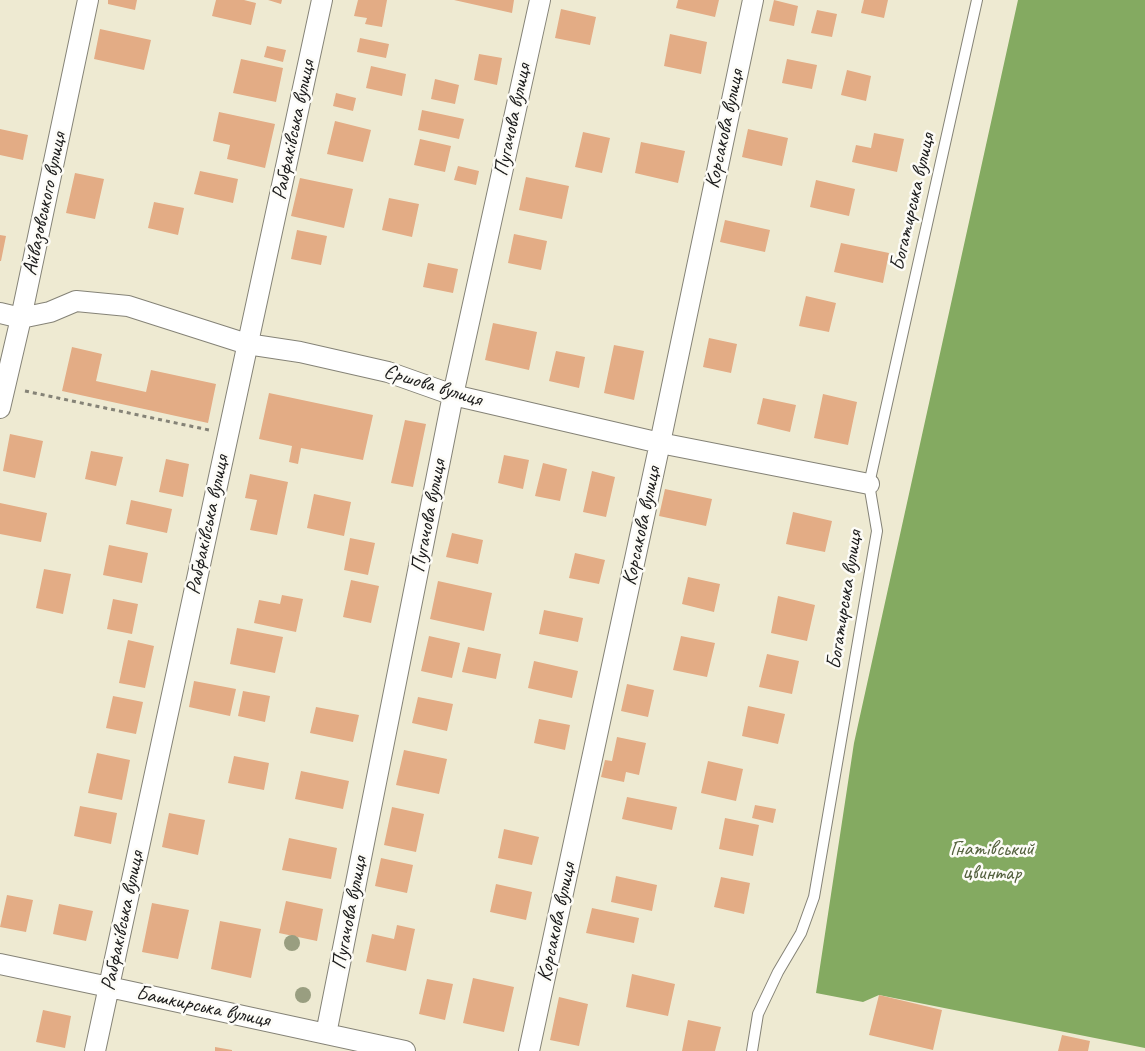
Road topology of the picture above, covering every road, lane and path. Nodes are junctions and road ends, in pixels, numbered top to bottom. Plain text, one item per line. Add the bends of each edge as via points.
1 (88, 0) edge
2 (322, 0) edge
3 (540, 0) edge
4 (753, 0) edge
5 (977, 0) edge
6 (0, 313) edge
7 (21, 318) junction
8 (247, 344) junction
9 (5, 386) junction
10 (453, 395) junction
11 (0, 408) edge
12 (228, 434) junction
13 (660, 443) junction
14 (869, 484) junction
15 (0, 964) edge
16 (109, 987) junction
17 (326, 1034) junction
18 (95, 1051) edge
19 (405, 1051) edge
20 (529, 1051) edge
21 (752, 1051) edge

1 - 7 street, Айвазовського вулиця
2 - 8 street, Рабфаківська вулиця
3 - 10 street, Пугачова вулиця
4 - 13 street, Корсакова вулиця
5 - 14 lane, Богатирська вулиця
6 - 7 street, Єршова вулиця
7 - 8 street, Єршова вулиця via 76,302 128,306
7 - 9 street, Айвазовського вулиця
8 - 10 street, Єршова вулиця via 388,372
8 - 12 street, Рабфаківська вулиця
9 - 11 street, Айвазовського вулиця
9 - 12 path
10 - 13 street, Єршова вулиця
10 - 17 street, Пугачова вулиця
12 - 16 street, Рабфаківська вулиця
13 - 14 street, Єршова вулиця
13 - 20 street, Корсакова вулиця
14 - 21 lane, Богатирська вулиця via 877,531 814,897 801,933 758,1014
15 - 16 street, Башкирська вулиця
16 - 17 street, Башкирська вулиця
16 - 18 street, Рабфаківська вулиця
17 - 19 street, Башкирська вулиця

